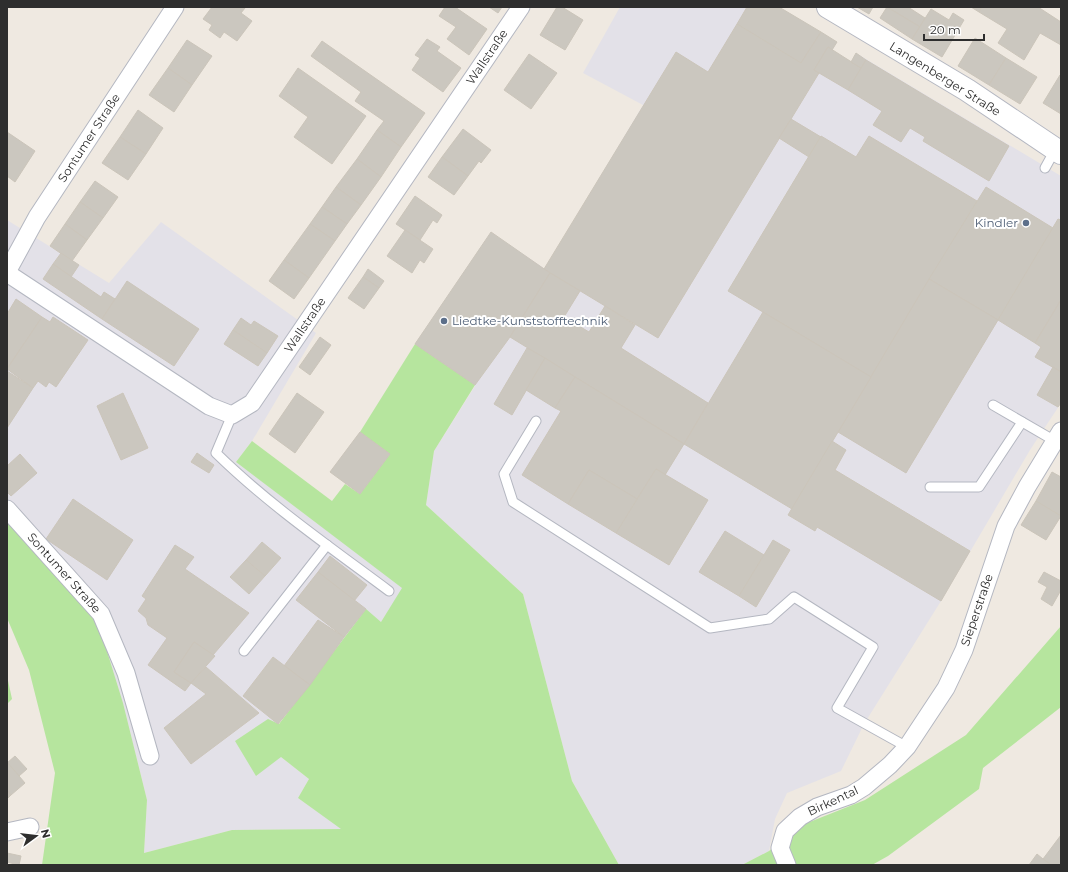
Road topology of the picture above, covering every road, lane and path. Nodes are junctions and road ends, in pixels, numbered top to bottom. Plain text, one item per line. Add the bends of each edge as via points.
1 (175, 7) edge
2 (521, 7) edge
3 (828, 7) edge
4 (1054, 157) edge
5 (7, 272) edge
6 (993, 405) dead end
7 (232, 415) junction
8 (536, 421) dead end
9 (1022, 422) junction
10 (1058, 436) edge
11 (930, 487) dead end
12 (7, 509) edge
13 (327, 545) junction
14 (389, 591) dead end
15 (244, 651) dead end
16 (907, 746) junction
17 (150, 756) dead end
18 (30, 827) dead end
19 (7, 832) edge
20 (787, 865) edge

1 - 5 street, Sontumer Straße via 38,217
2 - 7 street, Wallstraße via 252,403
3 - 4 main road, Langenberger Straße via 967,90
5 - 7 street via 209,406
6 - 9 lane
7 - 13 lane via 216,453 235,472
8 - 16 lane via 504,474 513,502 710,628 769,619 794,597 873,647 837,708
9 - 10 lane
9 - 11 lane via 979,487
10 - 16 street, Sieperstraße via 1006,526 964,650 946,688
12 - 17 street, Sontumer Straße via 101,614 126,673
13 - 14 lane
13 - 15 lane
16 - 20 street, Birkental via 890,765 864,787 800,817 785,831 780,848
18 - 19 street

